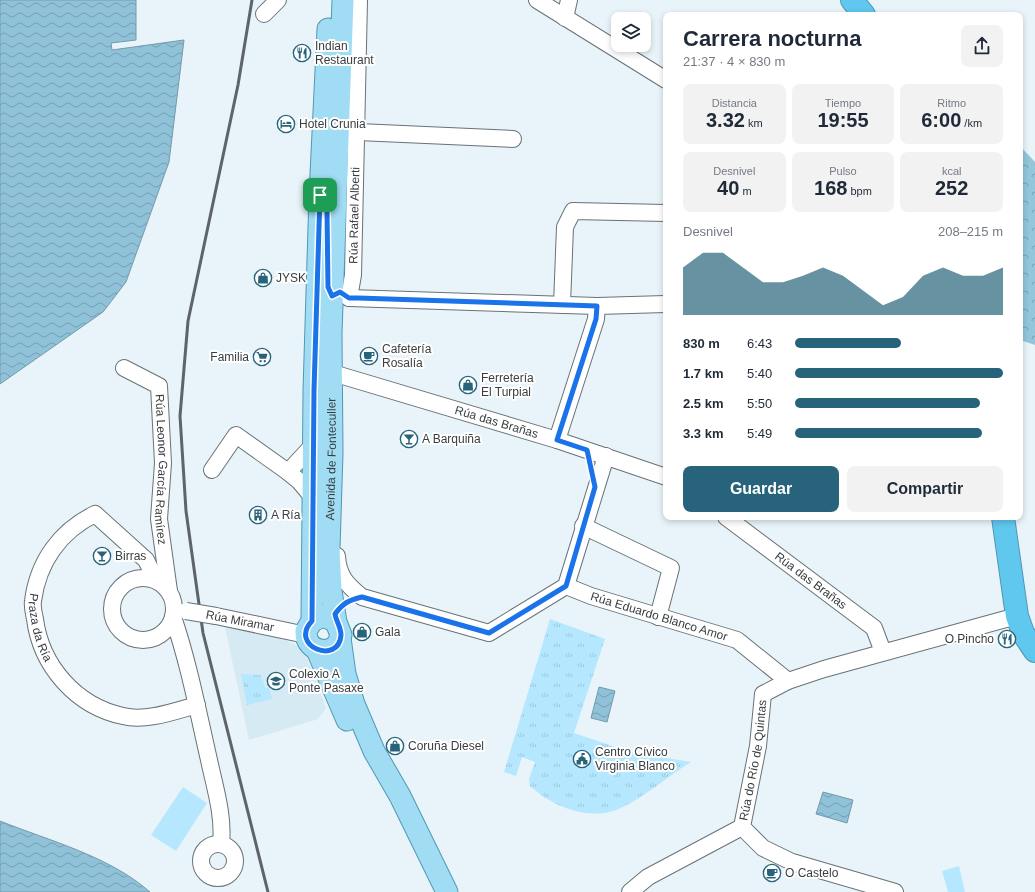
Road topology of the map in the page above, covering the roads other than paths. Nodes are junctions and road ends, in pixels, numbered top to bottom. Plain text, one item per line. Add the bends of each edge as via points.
1 (278, 0) edge
2 (537, 0) edge
3 (569, 0) edge
4 (851, 0) edge
5 (347, 3) edge
6 (852, 12) edge
7 (861, 12) edge
8 (264, 14) dead end
9 (565, 18) junction
10 (663, 78) edge
11 (358, 132) junction
12 (513, 139) dead end
13 (320, 195) junction
14 (663, 213) edge
15 (335, 298) junction
16 (663, 304) edge
17 (562, 305) junction
18 (597, 306) junction
19 (124, 368) dead end
20 (328, 371) junction
21 (314, 417) junction
22 (557, 440) junction
23 (314, 444) junction
24 (587, 450) junction
25 (606, 456) junction
26 (212, 470) dead end
27 (288, 472) junction
28 (663, 476) edge
29 (331, 487) junction
30 (595, 487) junction
31 (314, 499) junction
32 (730, 520) edge
33 (1003, 520) edge
34 (583, 526) junction
35 (156, 580) junction
36 (566, 586) junction
37 (169, 591) junction
38 (362, 597) junction
39 (178, 612) junction
40 (1017, 616) junction
41 (658, 617) junction
42 (337, 625) junction
43 (312, 635) junction
44 (1035, 651) edge
45 (883, 652) junction
46 (788, 681) junction
47 (197, 705) junction
48 (395, 799) junction
49 (742, 827) junction
50 (221, 844) dead end
51 (648, 884) edge
52 (437, 892) edge
53 (447, 892) edge
54 (630, 892) edge
55 (895, 892) edge

1 - 8 street
2 - 9 street
3 - 9 street
4 - 6 street
4 - 7 highway
5 - 11 street, Rúa Rafael Alberti
5 - 13 main road, Avenida de Fonteculler via 324,112
5 - 15 main road, Avenida de Fonteculler via 333,255
9 - 10 street
11 - 12 street
11 - 15 street, Rúa Rafael Alberti via 353,275
13 - 15 street via 327,211
13 - 21 main road, Avenida de Fonteculler
14 - 17 street via 574,211 565,227
15 - 17 street
15 - 20 street, Avenida de Fonteculler
15 - 20 main road, Avenida de Fonteculler
16 - 18 street
17 - 18 street
18 - 22 street via 596,319
19 - 37 street, Rúa Leonor García Ramírez via 159,386 163,463 159,519
20 - 21 street, Avenida de Fonteculler
20 - 22 street, Rúa das Brañas
20 - 29 main road, Avenida de Fonteculler
21 - 23 main road, Avenida de Fonteculler
22 - 24 street, Rúa das Brañas
23 - 27 street
23 - 31 main road, Avenida de Fonteculler
24 - 25 street, Rúa das Brañas
24 - 30 street
25 - 28 street, Rúa das Brañas
25 - 30 street
26 - 27 street via 236,434
27 - 31 street
29 - 38 street via 336,520 337,564 348,586
29 - 42 main road, Avenida de Fonteculler via 329,549 331,591
30 - 34 street
31 - 43 main road, Avenida de Fonteculler
32 - 45 street, Rúa das Brañas via 874,628
33 - 40 highway
34 - 36 street
34 - 41 street via 671,568
35 - 37 street, Praza da Ría
35 - 39 street via 139,578 130,580 122,586 112,601 113,619 118,627 125,634 144,640 162,633
35 - 47 street, Praza da Ría via 146,560 95,514 79,522 58,541 48,557 38,577 32,603 36,632 46,658 63,682 90,704 124,717 159,716
36 - 38 street via 489,633
36 - 41 street, Rúa Eduardo Blanco Amor
37 - 39 street
38 - 42 street via 341,605
39 - 43 street, Rúa Miramar, bridge via 216,616
39 - 47 street
40 - 44 highway via 1023,633
40 - 45 street, Rúa do Río de Quintas
41 - 46 street, Rúa Eduardo Blanco Amor via 737,640
42 - 43 main road via 324,616
42 - 43 main road via 337,645 331,649 324,651
42 - 48 main road, Avenida de Fonteculler via 354,704
43 - 48 main road, Avenida de Fonteculler via 347,721
45 - 46 street, Rúa do Río de Quintas
46 - 49 street, Rúa do Río de Quintas via 763,694 758,746
47 - 50 street via 223,826
48 - 52 main road
48 - 53 main road
49 - 51 street
49 - 55 street, Rúa do Río de Quintas via 763,848 792,862
51 - 54 street

